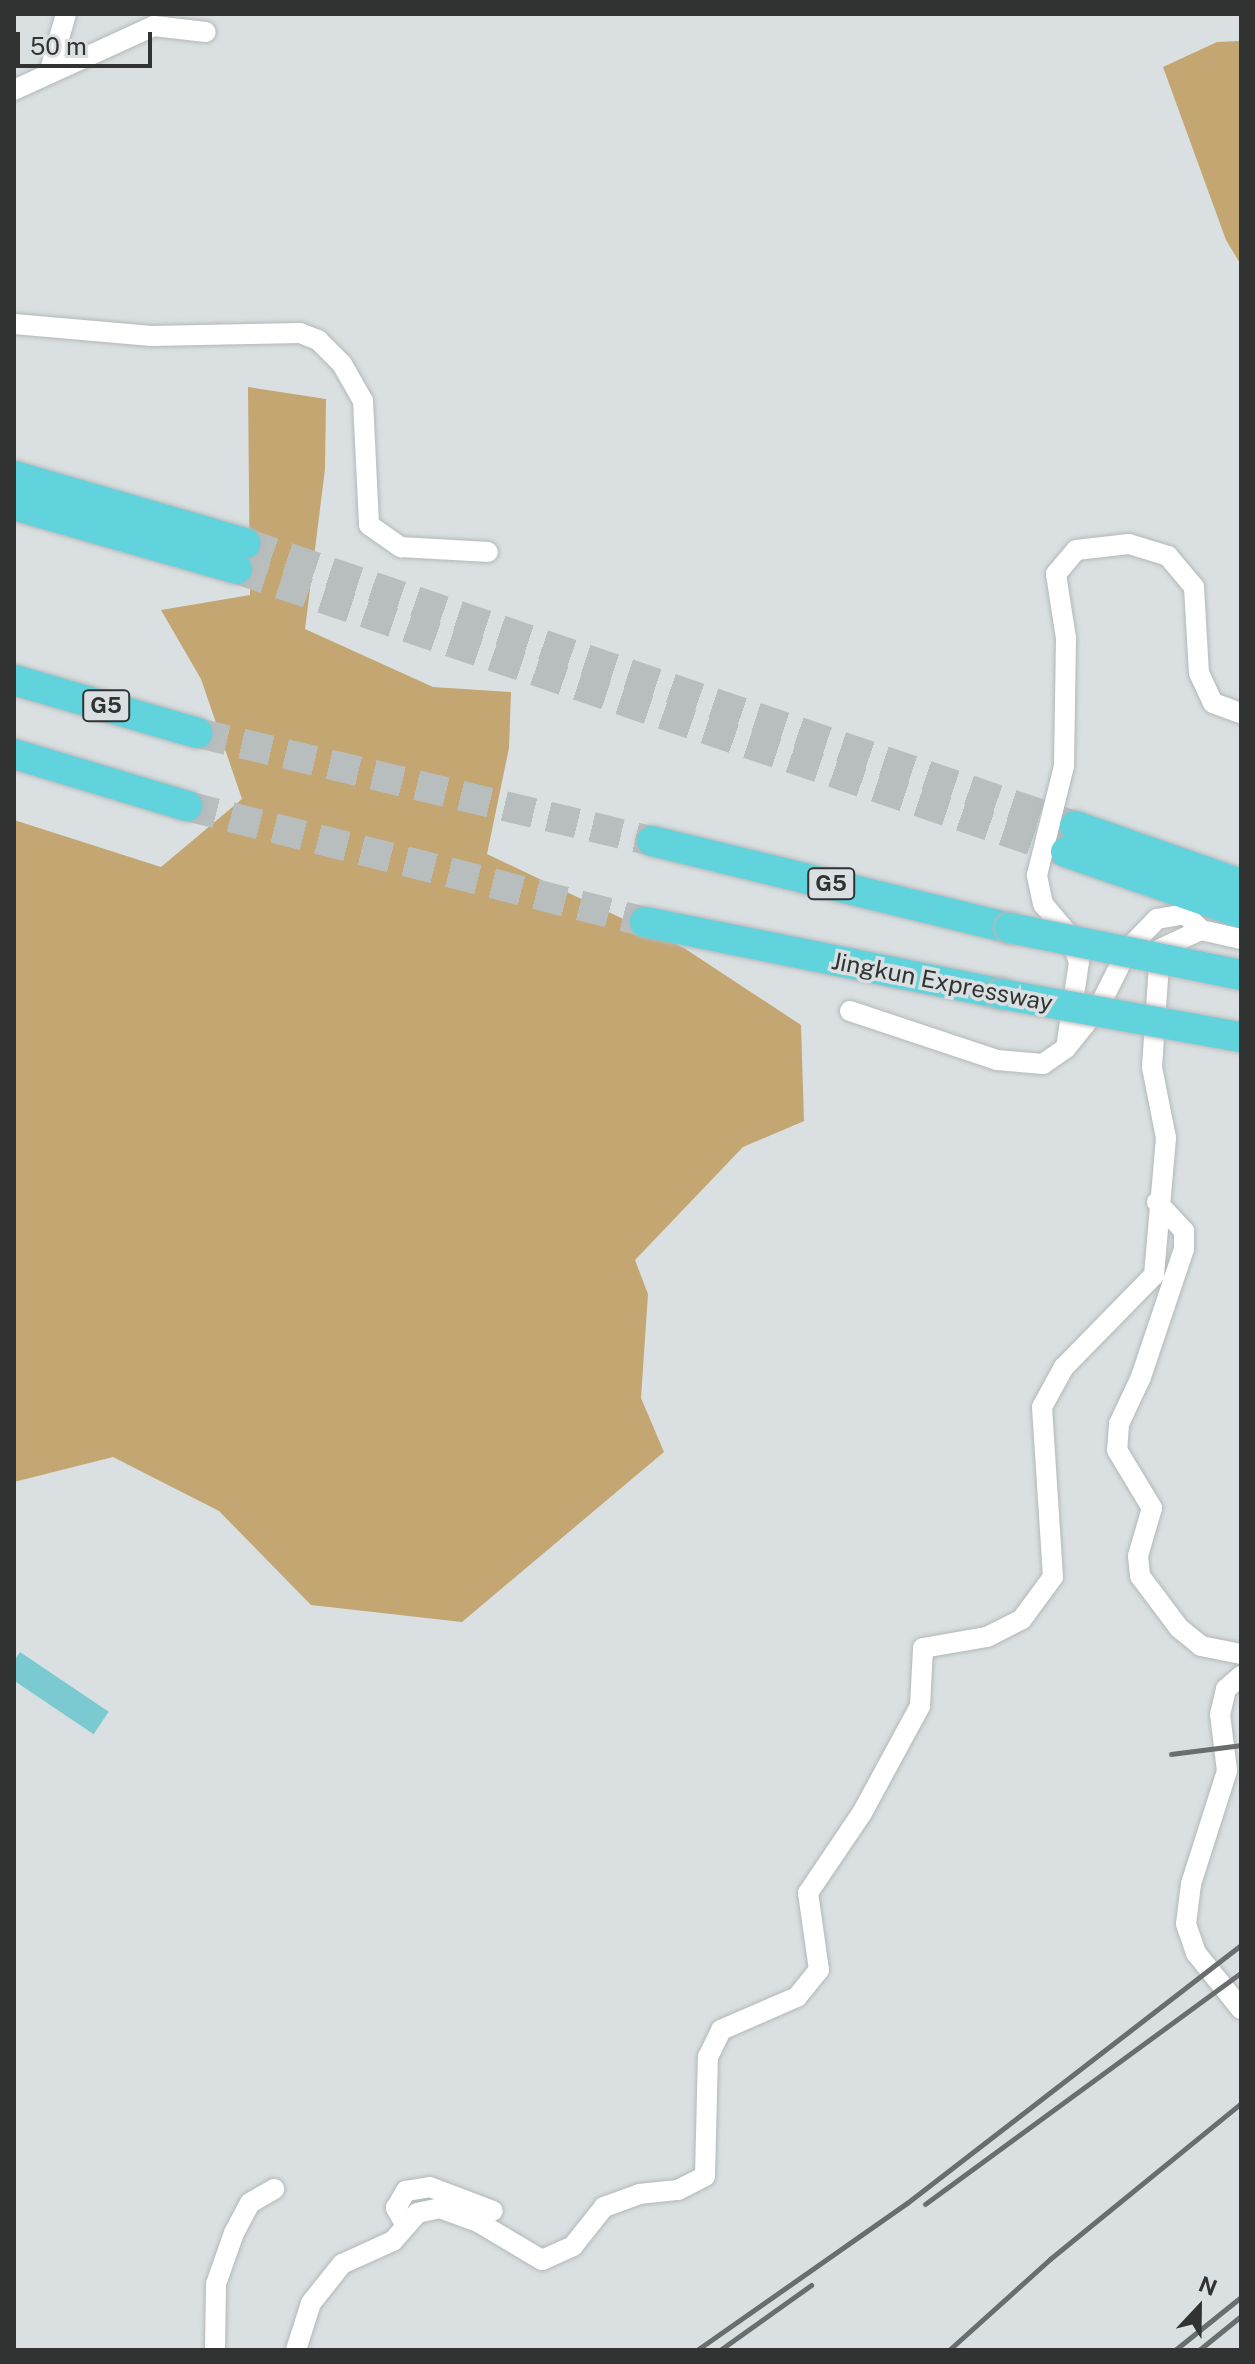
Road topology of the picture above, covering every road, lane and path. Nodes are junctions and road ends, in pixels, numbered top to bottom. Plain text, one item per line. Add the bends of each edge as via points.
1 (66, 14) edge
2 (206, 32) dead end
3 (50, 70) junction
4 (14, 90) edge
5 (14, 324) edge
6 (14, 476) edge
7 (14, 505) edge
8 (488, 552) dead end
9 (14, 680) edge
10 (1241, 713) edge
11 (198, 733) tunnel mouth
12 (14, 754) edge
13 (187, 806) tunnel mouth
14 (652, 841) tunnel mouth
15 (1241, 884) edge
16 (1241, 913) edge
17 (645, 922) tunnel mouth
18 (1201, 930) junction
19 (1241, 939) edge
20 (1241, 975) edge
21 (850, 1011) dead end
22 (1241, 1037) edge
23 (1066, 1048) junction
24 (1157, 1202) junction
25 (1241, 1654) edge
26 (1241, 1676) edge
27 (1241, 2009) edge
28 (274, 2189) dead end
29 (493, 2211) dead end
30 (406, 2226) junction
31 (215, 2350) edge
32 (296, 2350) edge

1 - 3 street
2 - 3 street via 154,26
3 - 4 street
5 - 8 street via 151,336 300,333 318,340 342,364 363,401 369,525 401,547
6 - 7 highway via 241,556
9 - 11 highway, G5
10 - 23 street via 1213,703 1199,673 1194,587 1168,556 1129,544 1076,550 1056,574 1066,638 1064,766 1037,875 1043,904 1069,935 1079,962
12 - 13 highway
14 - 20 highway, G5, bridge via 1010,928
15 - 16 highway via 1071,839
17 - 22 highway, Jingkun Expressway, bridge
18 - 19 street
18 - 23 street via 1185,914 1157,919 1128,949 1099,1007
18 - 24 street via 1160,949 1152,1067 1166,1138
21 - 23 street via 997,1060 1043,1064
24 - 25 street via 1184,1231 1184,1249 1141,1377 1119,1424 1117,1450 1152,1508 1138,1556 1140,1576 1179,1628 1201,1646
24 - 30 street via 1154,1275 1064,1367 1042,1407 1053,1577 1022,1619 987,1637 923,1648 920,1706 862,1813 808,1893 819,1970 797,1997 721,2030 708,2057 705,2176 678,2190 639,2194 604,2207 573,2246 542,2260 478,2222 440,2208 417,2213
26 - 27 street via 1226,1689 1220,1714 1227,1771 1191,1884 1186,1924 1196,1953
28 - 31 street via 250,2203 216,2284
29 - 30 street via 430,2187 406,2191 396,2208
30 - 32 street via 393,2241 342,2264 311,2303

